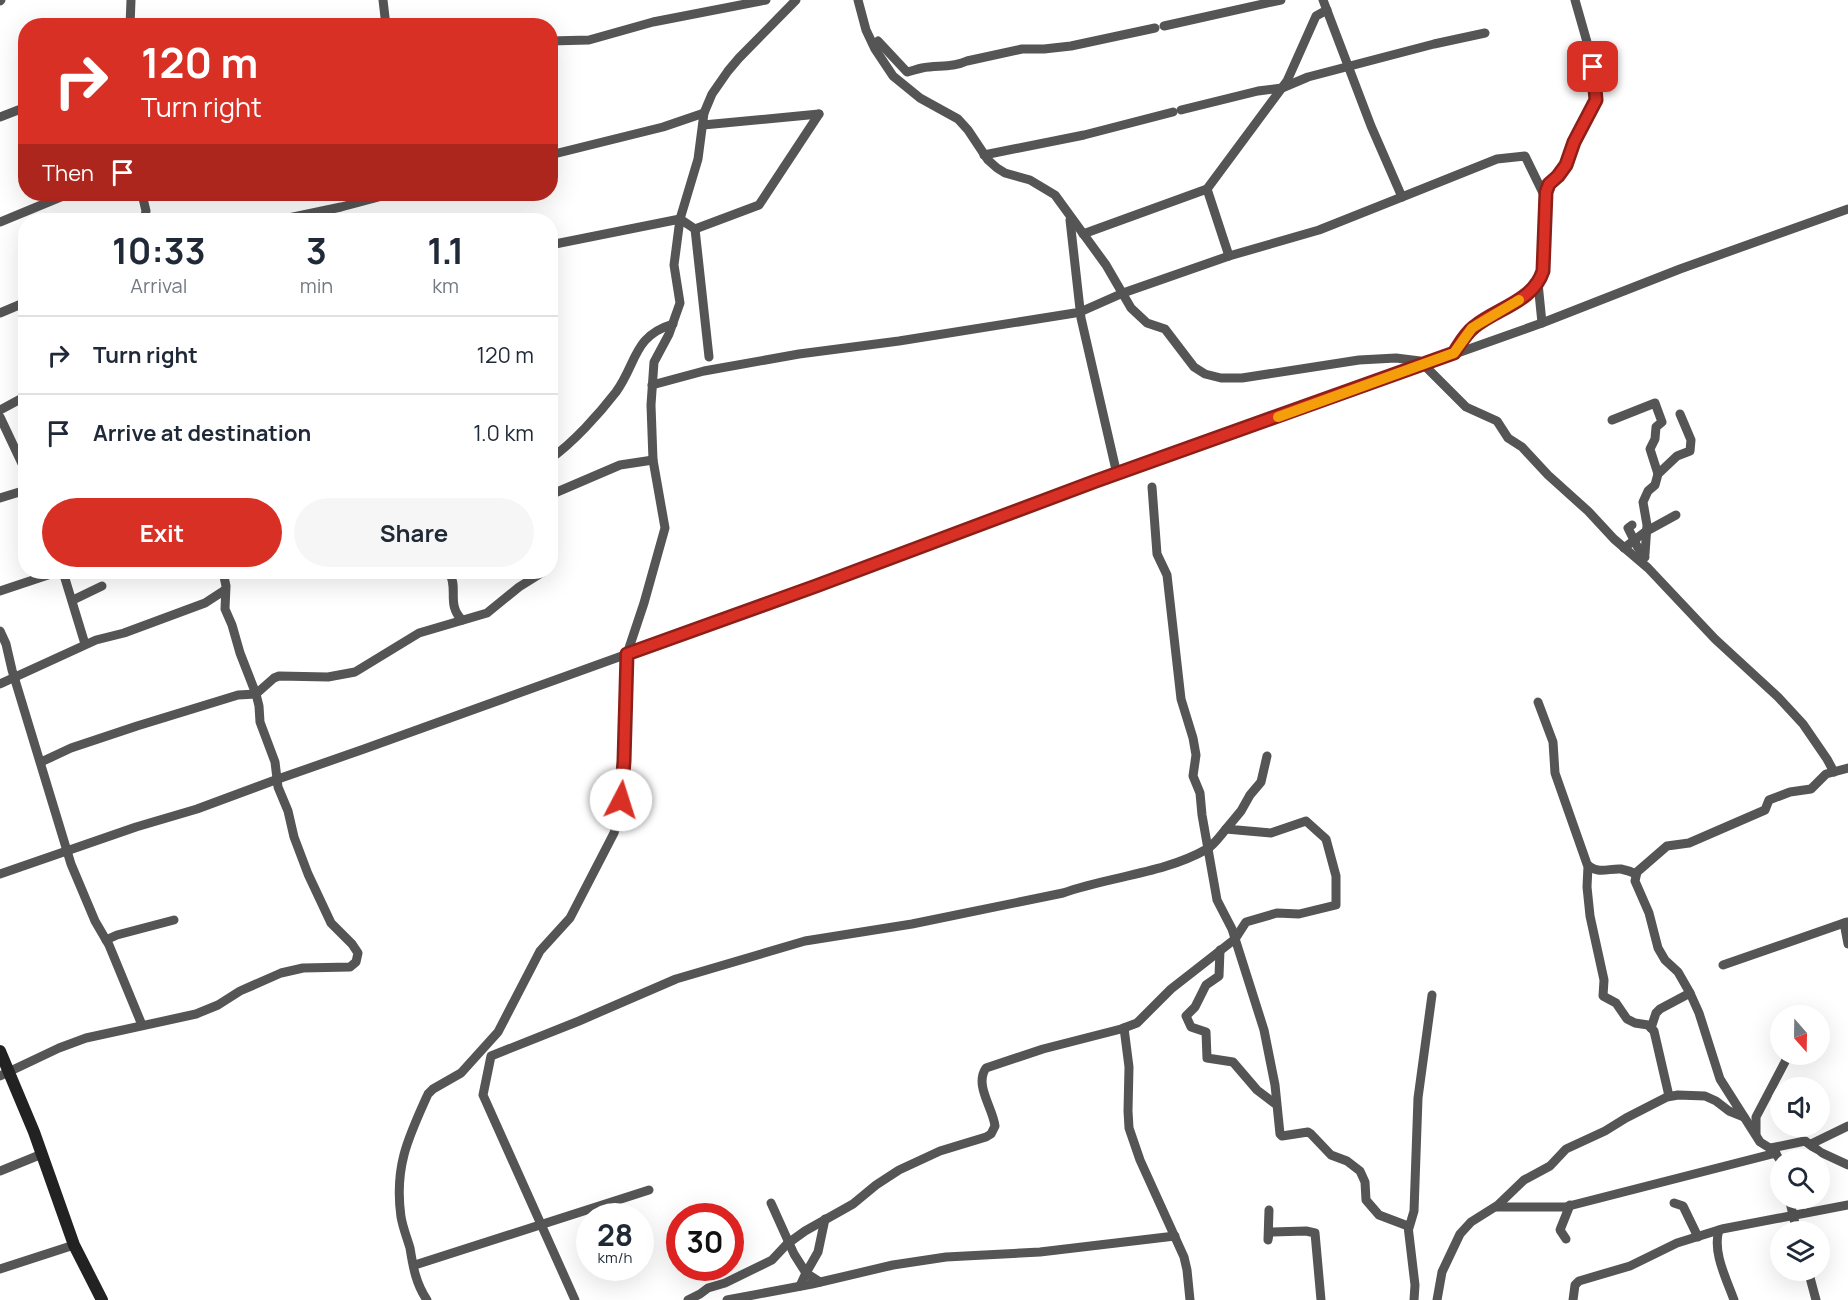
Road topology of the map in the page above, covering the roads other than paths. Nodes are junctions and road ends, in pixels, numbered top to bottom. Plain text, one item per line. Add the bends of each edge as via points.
1 (131, 0) edge
2 (383, 0) edge
3 (766, 0) edge
4 (796, 0) edge
5 (858, 0) edge
6 (1281, 0) edge
7 (1575, 0) edge
8 (1325, 5) edge
9 (130, 18) edge
10 (385, 18) edge
11 (1485, 33) dead end
12 (558, 41) edge
13 (873, 44) junction
14 (1348, 67) junction
15 (1282, 88) junction
16 (18, 110) edge
17 (704, 113) junction
18 (0, 117) edge
19 (703, 125) junction
20 (558, 153) edge
21 (984, 155) junction
22 (1207, 189) junction
23 (1402, 197) junction
24 (1546, 199) junction
25 (55, 201) edge
26 (364, 201) edge
27 (1848, 209) edge
28 (33, 213) edge
29 (312, 213) edge
30 (18, 218) edge
31 (680, 219) junction
32 (1070, 220) dead end
33 (0, 222) edge
34 (695, 229) junction
35 (1083, 234) junction
36 (558, 243) edge
37 (1229, 256) junction
38 (1538, 283) junction
39 (1123, 292) junction
40 (18, 305) edge
41 (0, 313) edge
42 (1078, 313) junction
43 (1542, 323) junction
44 (673, 324) junction
45 (1454, 353) junction
46 (709, 357) dead end
47 (1423, 364) junction
48 (652, 385) junction
49 (18, 400) edge
50 (0, 410) edge
51 (1680, 414) dead end
52 (0, 417) edge
53 (1612, 420) dead end
54 (558, 452) edge
55 (18, 455) edge
56 (653, 460) junction
57 (1116, 471) dead end
58 (1658, 474) junction
59 (1152, 487) dead end
60 (18, 492) edge
61 (558, 492) edge
62 (0, 498) edge
63 (1676, 515) dead end
64 (1645, 532) junction
65 (1614, 539) junction
66 (1635, 540) junction
67 (1624, 548) junction
68 (1645, 554) junction
69 (1647, 568) junction
70 (36, 579) edge
71 (66, 579) edge
72 (224, 579) edge
73 (452, 579) edge
74 (532, 579) edge
75 (102, 586) dead end
76 (225, 590) junction
77 (0, 591) edge
78 (73, 600) junction
79 (462, 620) junction
80 (0, 631) edge
81 (85, 644) junction
82 (627, 654) junction
83 (15, 678) junction
84 (0, 684) edge
85 (256, 694) junction
86 (1538, 702) dead end
87 (1267, 756) dead end
88 (41, 762) junction
89 (1843, 771) edge
90 (278, 779) junction
91 (1226, 829) junction
92 (1209, 849) junction
93 (67, 850) junction
94 (1588, 866) junction
95 (0, 874) edge
96 (1636, 874) junction
97 (174, 920) dead end
98 (1846, 923) edge
99 (1235, 939) junction
100 (106, 940) junction
101 (1848, 944) edge
102 (1220, 950) junction
103 (1723, 965) dead end
104 (1690, 993) junction
105 (1432, 995) dead end
106 (142, 1025) junction
107 (1124, 1028) junction
108 (1651, 1028) junction
109 (0, 1051) edge
110 (1783, 1065) edge
111 (4, 1074) edge
112 (1669, 1096) junction
113 (1274, 1103) dead end
114 (1745, 1117) junction
115 (1848, 1126) edge
116 (1756, 1136) junction
117 (1811, 1144) junction
118 (1786, 1149) edge
119 (1770, 1150) edge
120 (42, 1154) junction
121 (1770, 1155) edge
122 (1848, 1165) edge
123 (0, 1171) edge
124 (649, 1190) dead end
125 (771, 1203) dead end
126 (1674, 1203) dead end
127 (1570, 1205) junction
128 (1848, 1205) edge
129 (1496, 1207) junction
130 (1792, 1209) edge
131 (1269, 1210) dead end
132 (1794, 1217) junction
133 (825, 1219) junction
134 (1795, 1221) edge
135 (541, 1225) junction
136 (1409, 1228) junction
137 (1719, 1230) junction
138 (1175, 1236) junction
139 (1698, 1237) junction
140 (1566, 1239) dead end
141 (789, 1243) junction
142 (74, 1245) junction
143 (418, 1264) dead end
144 (0, 1269) edge
145 (806, 1273) junction
146 (1811, 1281) edge
147 (820, 1282) junction
148 (800, 1286) junction
149 (102, 1300) edge
150 (427, 1300) edge
151 (575, 1300) edge
152 (688, 1300) edge
153 (727, 1300) edge
154 (1190, 1300) edge
155 (1321, 1300) edge
156 (1414, 1300) edge
157 (1437, 1300) edge
158 (1573, 1300) edge
159 (1734, 1300) edge
160 (1816, 1300) edge

1 - 9 street
2 - 10 street
3 - 12 street via 590,40
4 - 17 street via 728,70
5 - 13 street
6 - 13 street via 1071,46 1022,49 959,65 907,72 878,41
7 - 24 street via 1591,56 1596,98 1566,165 1548,187
8 - 14 street
8 - 15 street
11 - 14 street
13 - 21 street via 893,76 920,98 958,118
14 - 15 street
14 - 23 street
15 - 21 street
15 - 22 street
16 - 18 street
17 - 19 street
17 - 20 street
19 - 31 street
19 - 34 street via 819,114 759,205
21 - 35 street via 1001,171 1030,180 1055,195
22 - 35 street
22 - 37 street
23 - 24 street via 1497,159 1525,156
23 - 37 street via 1319,230
24 - 38 street via 1543,271
25 - 28 street
26 - 29 street
27 - 43 street via 1680,268
30 - 33 street
31 - 34 street
31 - 36 street
31 - 44 street via 674,265 680,303
32 - 42 street
34 - 46 street
35 - 39 street
37 - 39 street
38 - 43 street
38 - 45 street via 1519,300 1472,328
39 - 42 street
39 - 47 street via 1135,312 1165,329 1194,367 1221,378 1382,358
40 - 41 street
42 - 48 street via 799,354
42 - 57 street
43 - 45 street
44 - 48 street via 657,356
44 - 54 street via 648,336 616,392
45 - 47 street
47 - 65 street via 1466,407 1497,421 1508,438 1522,447
47 - 82 street
48 - 56 street
49 - 50 street
51 - 58 street via 1691,440 1690,451 1677,456
52 - 55 street
53 - 58 street via 1655,403 1662,422 1656,427 1650,449
56 - 61 street via 620,465
56 - 82 street via 665,528
58 - 64 street via 1643,502
59 - 92 street via 1157,554 1167,575 1181,699 1193,738 1193,776 1200,793
60 - 62 street
63 - 64 street
64 - 66 street
64 - 68 street
65 - 66 street via 1622,537 1630,526
65 - 67 street
66 - 67 street
66 - 68 street
67 - 69 street
68 - 69 street
69 - 89 street via 1778,698 1803,724 1827,759
70 - 77 street
71 - 78 street
72 - 76 street
73 - 79 street via 454,605
74 - 79 street via 492,611
75 - 78 street
76 - 81 street via 205,603
76 - 85 street via 225,609
78 - 81 street
79 - 85 street via 419,633 348,674 279,676
80 - 83 street
81 - 83 street
82 - 90 street
82 - 150 street via 624,761 614,833 570,918 540,951 498,1032 462,1073 428,1094 402,1160 401,1216 416,1279
83 - 84 street
83 - 88 street
85 - 88 street via 238,695 136,726
85 - 90 street via 260,722
86 - 94 street via 1553,742 1555,773
87 - 91 street via 1261,782
88 - 93 street
89 - 96 street via 1824,775 1813,788 1769,800 1765,810 1689,843 1667,846
90 - 93 street
90 - 106 street via 308,874 331,923 358,953 356,962 350,967 303,968 281,973 196,1014
91 - 92 street
91 - 99 street via 1271,833 1306,821 1326,838 1336,876 1336,905 1299,914 1277,913 1246,922
92 - 99 street via 1217,900
92 - 135 street via 1170,865 1063,893 805,941 676,979 491,1056 483,1095
93 - 95 street
93 - 100 street
94 - 96 street
94 - 108 street via 1590,916 1604,979 1603,995 1627,1019
96 - 104 street via 1658,948
97 - 100 street
98 - 101 street
98 - 103 street
99 - 102 street
99 - 136 street via 1264,1030 1280,1134 1311,1134 1331,1155 1360,1171 1366,1200 1379,1215
100 - 106 street
102 - 107 street via 1171,989 1137,1023
102 - 113 street via 1219,976 1206,985 1186,1016 1191,1027 1206,1032 1207,1058 1233,1062
104 - 108 street via 1657,1011
104 - 114 street via 1720,1079
105 - 136 street via 1418,1098 1414,1211
106 - 111 street via 81,1040
107 - 133 street via 986,1068 982,1083 995,1122 991,1134 899,1170
107 - 138 street via 1129,1067 1129,1128
108 - 112 street
109 - 111 street
110 - 116 street via 1755,1117
111 - 120 street
112 - 114 street via 1705,1096
112 - 129 street via 1566,1149
114 - 116 street
115 - 117 street
116 - 119 street
117 - 118 street via 1803,1140
117 - 122 street
120 - 123 street
120 - 142 street
121 - 127 street
124 - 135 street
125 - 141 street
126 - 139 street via 1683,1206
127 - 129 street
127 - 140 street via 1560,1230
128 - 132 street
129 - 157 street via 1460,1234 1442,1272
130 - 132 street
131 - 155 street via 1268,1240 1272,1232 1315,1233
132 - 134 street
132 - 137 street
133 - 141 street
133 - 145 street via 818,1252
135 - 143 street
135 - 151 street
136 - 156 street
137 - 139 street
137 - 159 street via 1718,1250
138 - 147 street via 1040,1252 946,1257
138 - 154 street via 1186,1265
139 - 158 street via 1634,1264 1579,1281
141 - 145 street
141 - 152 street via 772,1260
142 - 144 street
142 - 149 street
145 - 147 street
145 - 148 street
146 - 160 street
147 - 148 street
148 - 153 street

